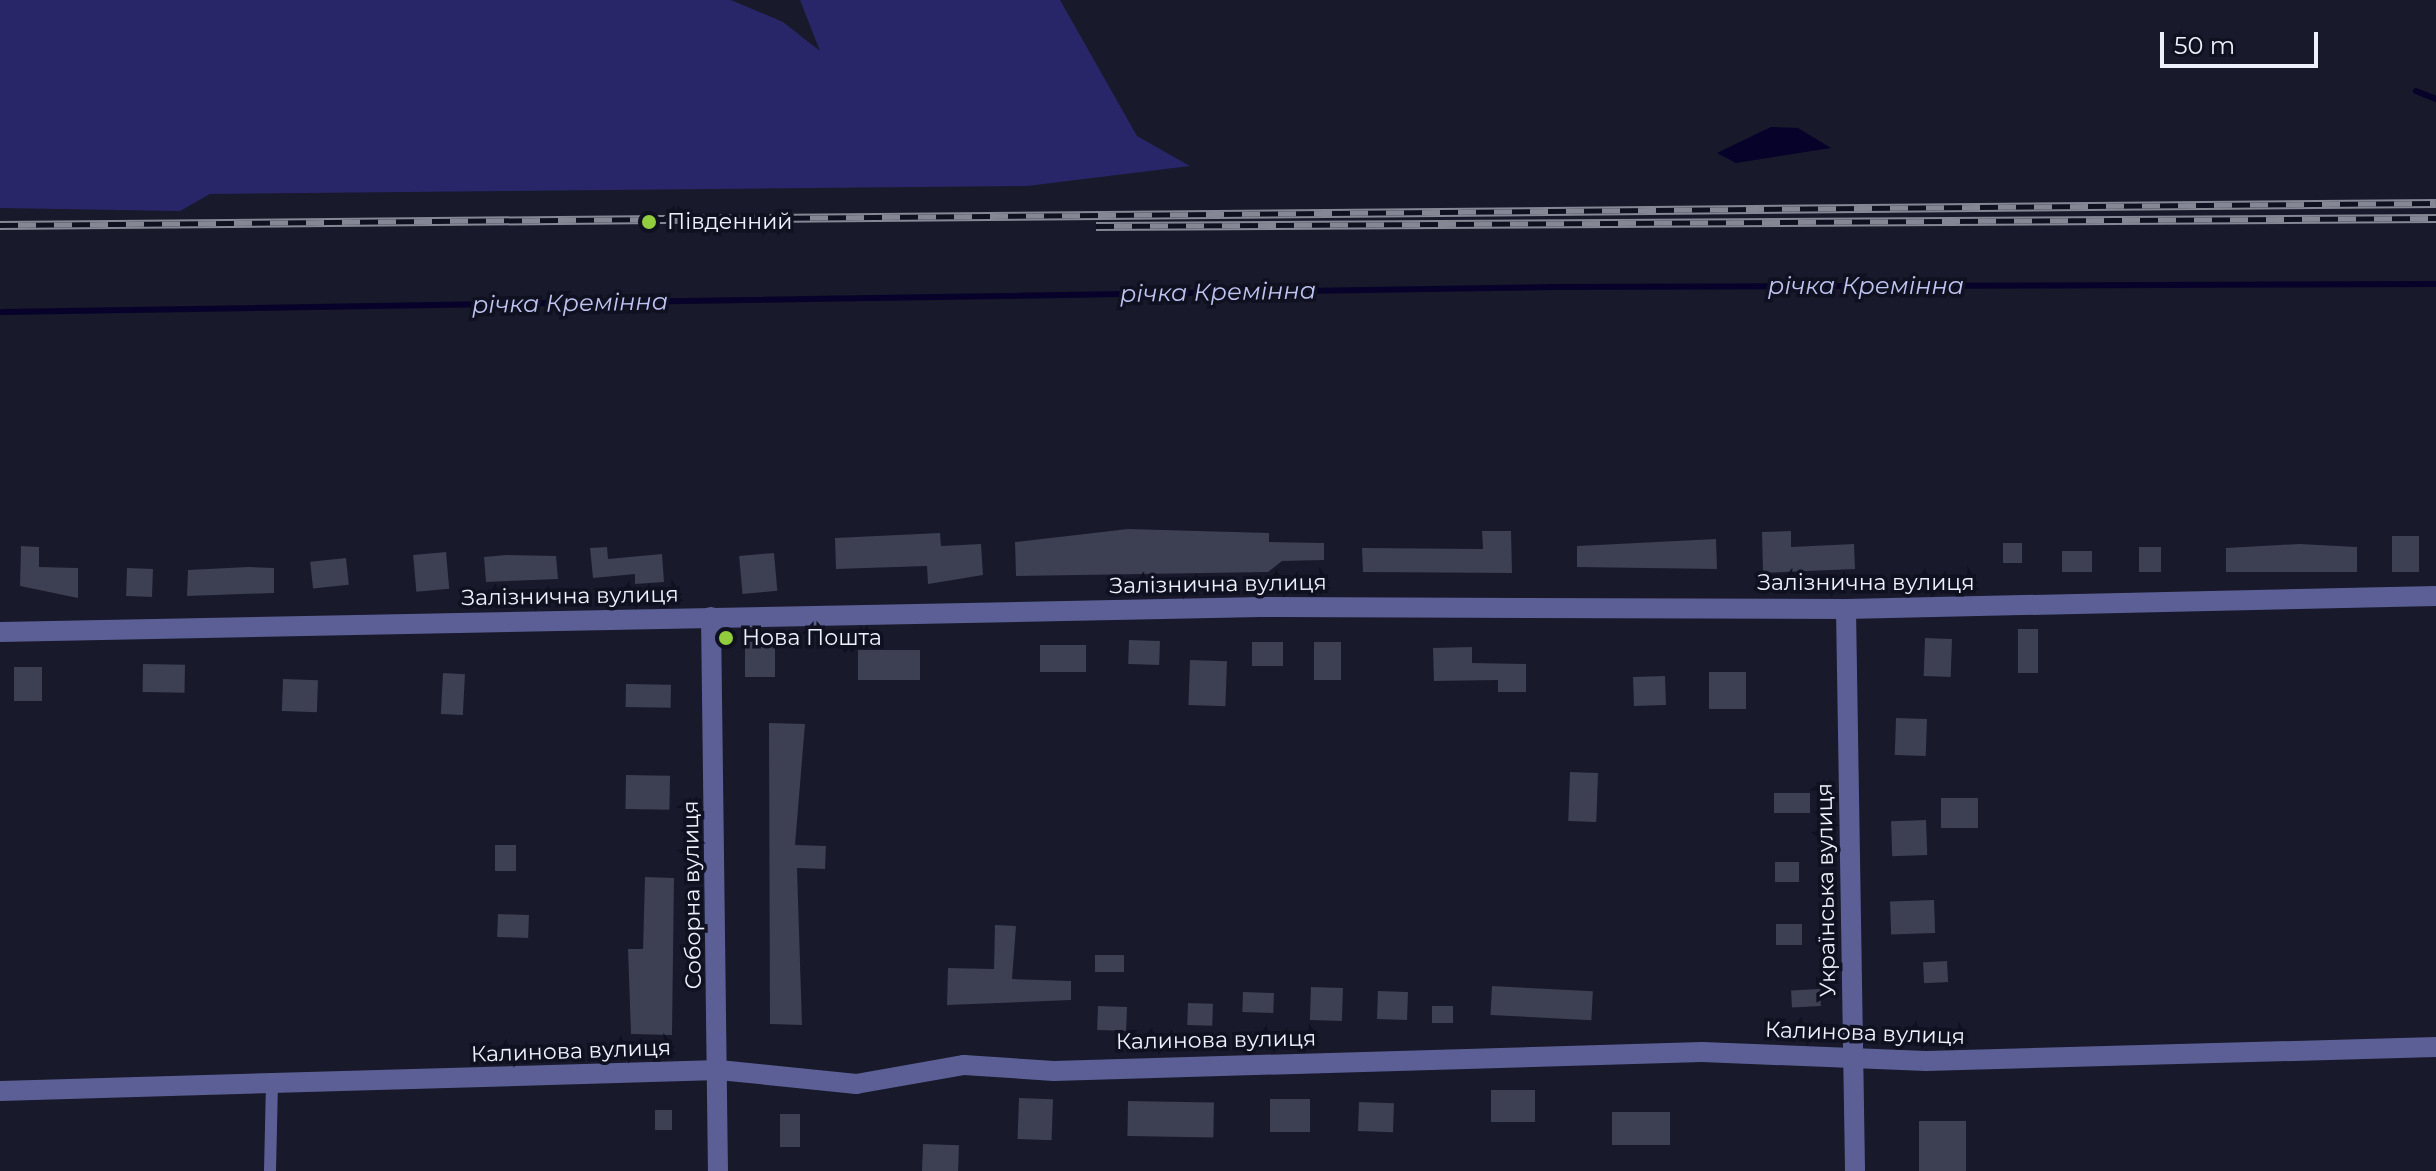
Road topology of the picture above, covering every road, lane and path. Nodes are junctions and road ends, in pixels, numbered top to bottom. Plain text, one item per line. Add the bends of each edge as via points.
1 (2436, 596) edge
2 (1846, 609) junction
3 (711, 617) junction
4 (0, 632) edge
5 (2436, 1047) edge
6 (1852, 1056) junction
7 (719, 1070) junction
8 (272, 1086) junction
9 (0, 1091) edge
10 (270, 1171) edge
11 (718, 1171) edge
12 (1855, 1171) edge

1 - 2 street, Залізнична вулиця
2 - 3 street, Залізнична вулиця via 1277,607
2 - 6 street, Українська вулиця
3 - 4 street, Залізнична вулиця
3 - 7 street, Соборна вулиця
5 - 6 street, Калинова вулиця via 1926,1061
6 - 7 street, Калинова вулиця via 1702,1052 1054,1071 964,1065 856,1084
6 - 12 street, Українська вулиця
7 - 8 street, Калинова вулиця
7 - 11 street, Соборна вулиця
8 - 9 street, Калинова вулиця
8 - 10 lane

